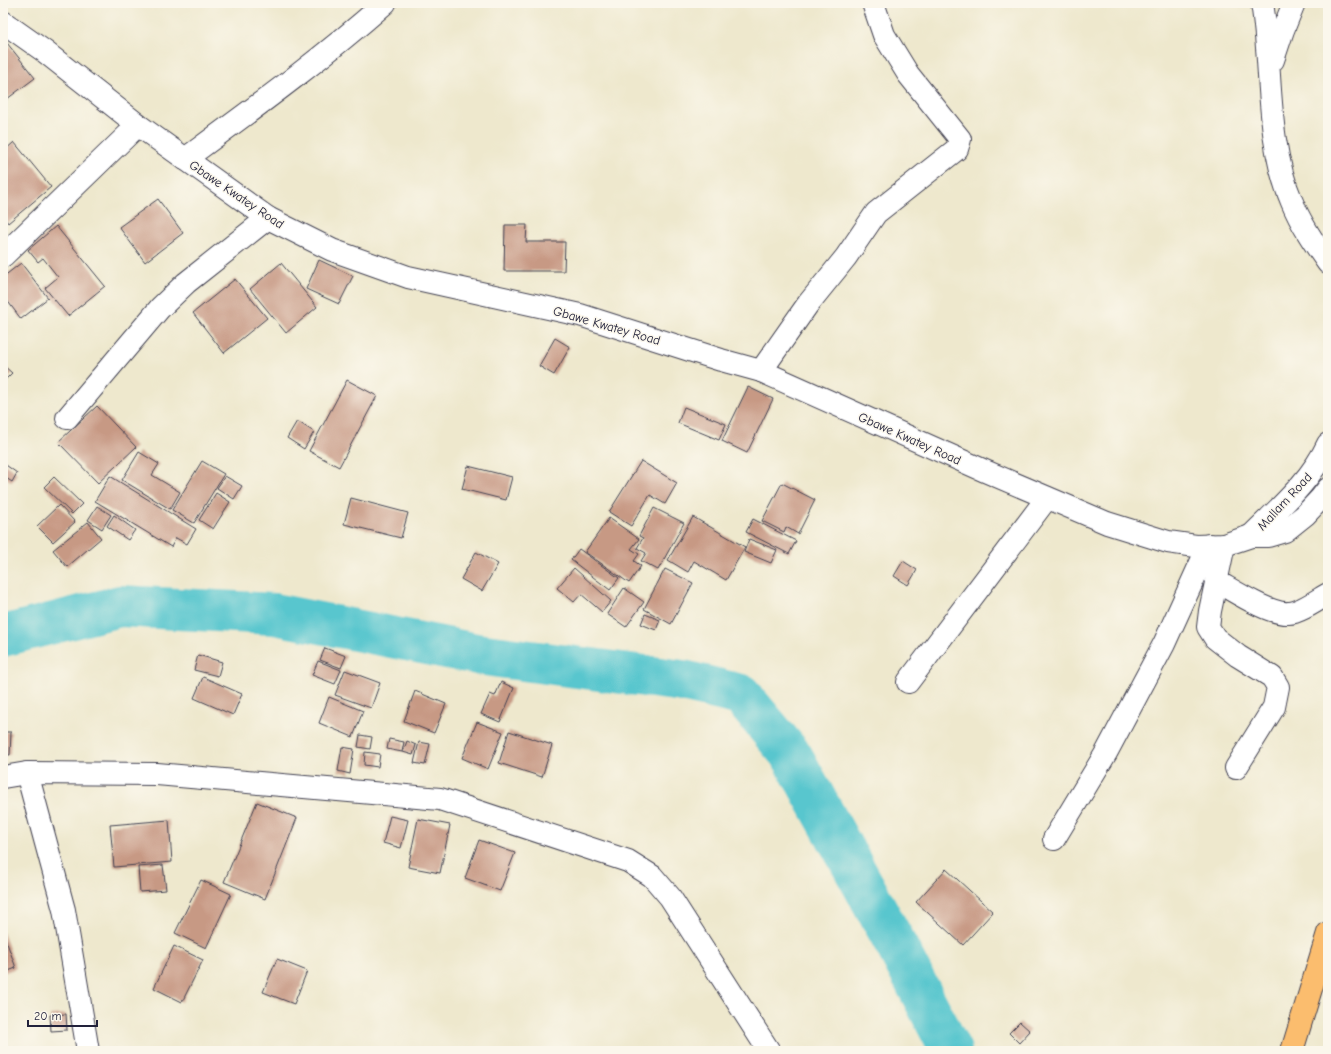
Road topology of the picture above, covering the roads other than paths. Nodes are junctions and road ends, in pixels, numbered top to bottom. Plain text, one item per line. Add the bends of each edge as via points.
1 (385, 3) edge
2 (873, 3) edge
3 (1262, 3) edge
4 (1294, 3) edge
5 (3, 22) edge
6 (1269, 71) junction
7 (138, 125) junction
8 (185, 159) junction
9 (268, 218) junction
10 (1305, 230) junction
11 (1328, 236) edge
12 (3, 256) edge
13 (1328, 262) edge
14 (761, 371) junction
15 (67, 418) dead end
16 (1328, 444) edge
17 (1328, 489) edge
18 (1047, 498) junction
19 (1251, 536) junction
20 (1217, 545) junction
21 (1216, 581) junction
22 (1328, 594) edge
23 (908, 682) dead end
24 (1236, 768) dead end
25 (27, 773) junction
26 (3, 777) edge
27 (1054, 839) dead end
28 (1328, 933) edge
29 (88, 1051) edge
30 (769, 1051) edge
31 (1292, 1051) edge

1 - 8 street via 279,89
2 - 14 street via 884,35 908,74 960,139 957,149 876,213
3 - 6 street
4 - 6 street
5 - 7 street, Gbawe Kwatey Road
6 - 10 street via 1277,153 1291,202
7 - 8 street, Gbawe Kwatey Road
7 - 12 street
8 - 9 street, Gbawe Kwatey Road
9 - 14 street, Gbawe Kwatey Road via 332,250 408,277 580,315
9 - 15 street via 186,283 160,308
10 - 11 street
10 - 13 street
14 - 18 street, Gbawe Kwatey Road
16 - 19 street, Mallam Road via 1305,482
17 - 19 street, Mallam Road via 1305,515 1285,531 1268,536
18 - 20 street, Gbawe Kwatey Road via 1107,523 1168,542 1196,546
18 - 23 street
19 - 20 street, Gbawe Kwatey Road
20 - 21 street
20 - 27 street via 1106,753
21 - 22 street via 1270,610 1290,614
21 - 24 street via 1208,627 1215,638 1272,677 1278,687 1274,707
25 - 26 street
25 - 29 street via 64,910
25 - 30 street via 157,774 440,798 628,861 652,876 670,897
28 - 31 highway

